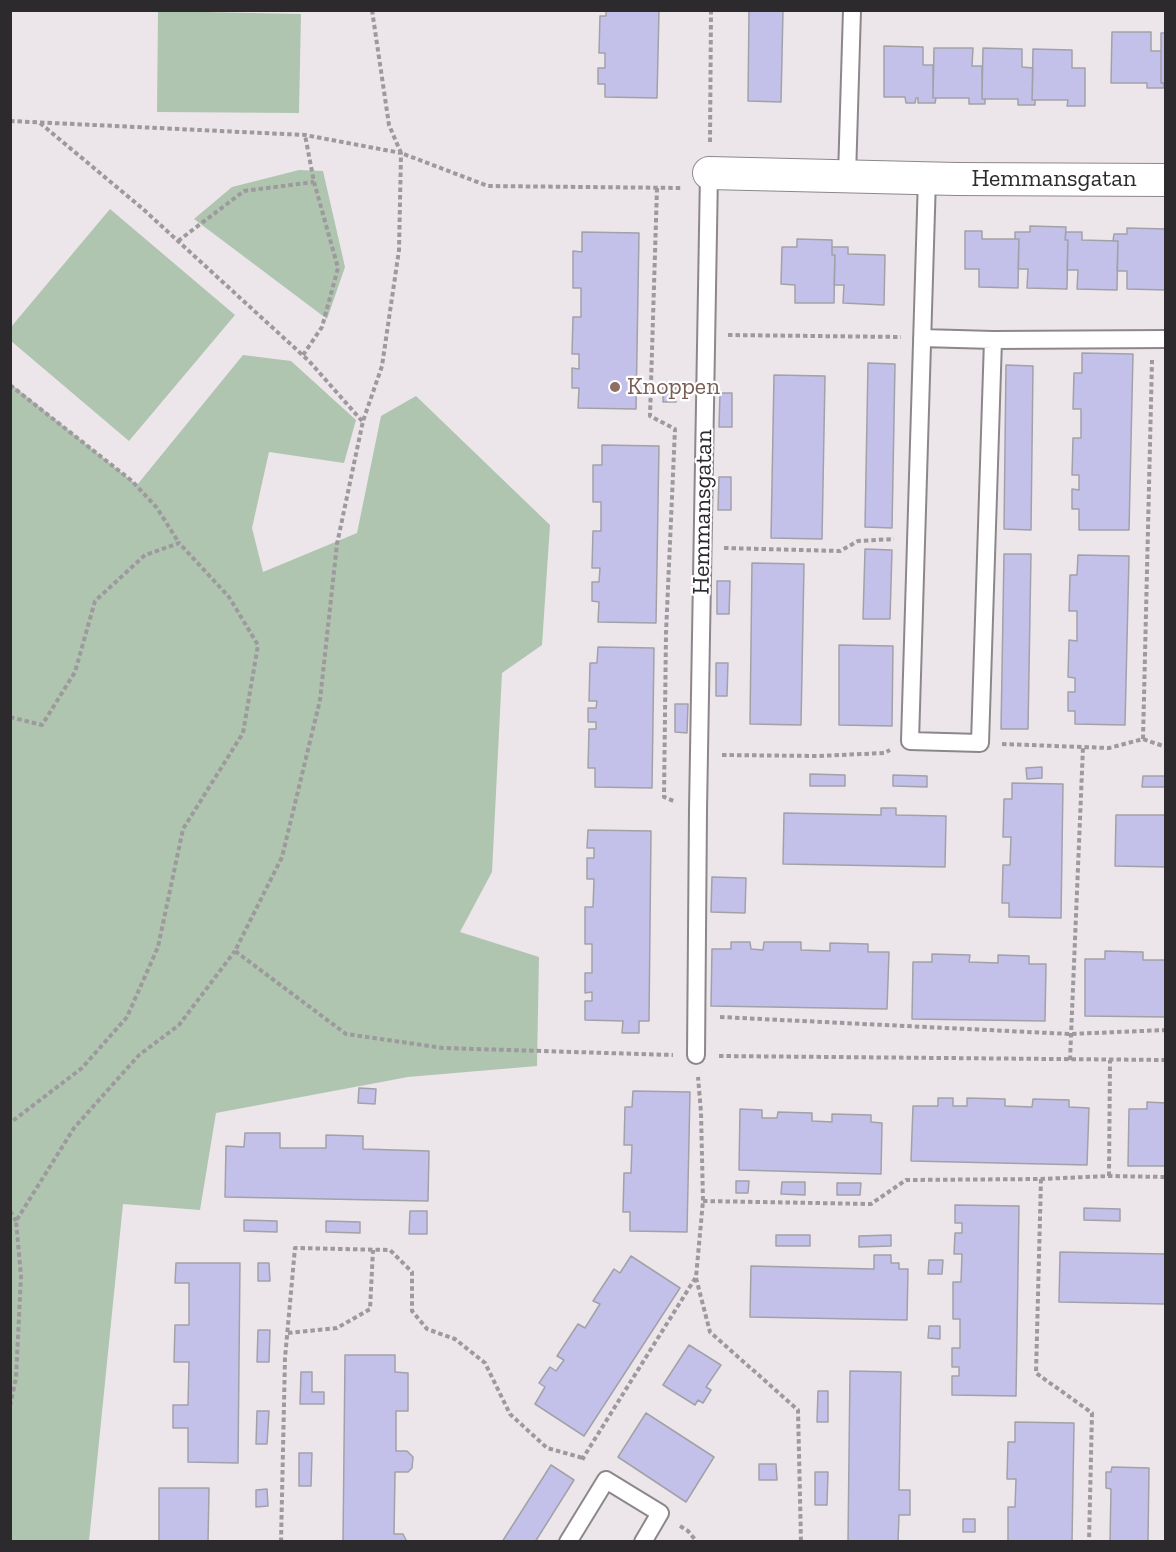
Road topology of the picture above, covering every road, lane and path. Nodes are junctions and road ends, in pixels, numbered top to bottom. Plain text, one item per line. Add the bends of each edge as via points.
1 (372, 10) edge
2 (711, 10) edge
3 (852, 10) edge
4 (1033, 10) edge
5 (1083, 10) edge
6 (10, 121) edge
7 (39, 122) junction
8 (305, 135) junction
9 (401, 153) junction
10 (709, 173) junction
11 (847, 176) junction
12 (927, 178) junction
13 (1166, 180) edge
14 (314, 182) junction
15 (657, 188) junction
16 (178, 241) junction
17 (707, 335) junction
18 (922, 338) junction
19 (1159, 339) edge
20 (993, 340) junction
21 (303, 355) junction
22 (10, 385) edge
23 (363, 421) junction
24 (916, 537) junction
25 (179, 543) junction
26 (703, 547) junction
27 (10, 717) edge
28 (1143, 739) junction
29 (910, 741) junction
30 (980, 743) junction
31 (1083, 747) junction
32 (1166, 747) edge
33 (699, 755) junction
34 (698, 810) junction
35 (235, 951) junction
36 (696, 1016) junction
37 (1166, 1030) edge
38 (1070, 1034) junction
39 (696, 1055) junction
40 (1070, 1060) junction
41 (1110, 1060) junction
42 (1166, 1060) edge
43 (10, 1124) edge
44 (1109, 1176) junction
45 (1166, 1177) edge
46 (1041, 1179) junction
47 (703, 1202) junction
48 (10, 1211) edge
49 (16, 1221) junction
50 (373, 1250) junction
51 (696, 1277) junction
52 (288, 1333) junction
53 (10, 1406) edge
54 (583, 1458) junction
55 (606, 1480) junction
56 (281, 1542) edge
57 (568, 1542) edge
58 (643, 1542) edge
59 (801, 1542) edge
60 (1089, 1542) edge

1 - 9 path via 389,125
2 - 10 path
3 - 11 lane
4 - 5 path
6 - 7 path
7 - 8 path
7 - 16 path
8 - 9 path
8 - 14 path
9 - 15 path via 488,186
9 - 23 path via 399,250 382,366
10 - 11 street, Hemmansgatan
10 - 15 path via 682,188
10 - 17 lane, Hemmansgatan
11 - 12 street, Hemmansgatan
12 - 13 street, Hemmansgatan
12 - 18 lane
14 - 16 path via 244,191
14 - 21 path via 338,268 322,327
15 - 34 path via 650,416 675,429 664,797
16 - 21 path
17 - 18 path
17 - 26 lane, Hemmansgatan
18 - 20 lane
18 - 24 lane
19 - 20 lane
19 - 28 path
20 - 30 lane
21 - 23 path
22 - 25 path via 132,481 157,508
23 - 35 path via 337,544 320,700 282,857
24 - 26 path via 858,541 840,551
24 - 29 lane
25 - 27 path via 145,555 95,601 75,672 42,725
25 - 43 path via 229,597 258,645 243,733 183,829 159,947 127,1017 82,1068
26 - 33 lane, Hemmansgatan
28 - 31 path via 1109,748
28 - 32 path
29 - 30 lane
29 - 33 path via 885,753
30 - 31 path
31 - 38 path
33 - 34 lane, Hemmansgatan
34 - 36 lane, Hemmansgatan
35 - 39 path via 346,1034 443,1048
35 - 49 path via 179,1025 139,1055 74,1128
36 - 38 path
36 - 39 lane, Hemmansgatan
37 - 38 path
38 - 40 path
39 - 40 path
39 - 47 path
40 - 41 path
41 - 42 path
41 - 44 path
44 - 45 path
44 - 46 path
46 - 47 path via 906,1180 871,1204
46 - 60 path via 1036,1373 1092,1413
47 - 51 path
48 - 49 path
49 - 53 path via 21,1276 16,1378
50 - 52 path via 370,1309 337,1328
50 - 52 path via 295,1248
50 - 54 path via 390,1251 412,1272 412,1311 427,1329 455,1339 485,1363 510,1414 547,1448
51 - 54 path
51 - 59 path via 710,1332 798,1410
52 - 56 path
54 - 55 path
55 - 57 lane
55 - 58 lane via 660,1513

